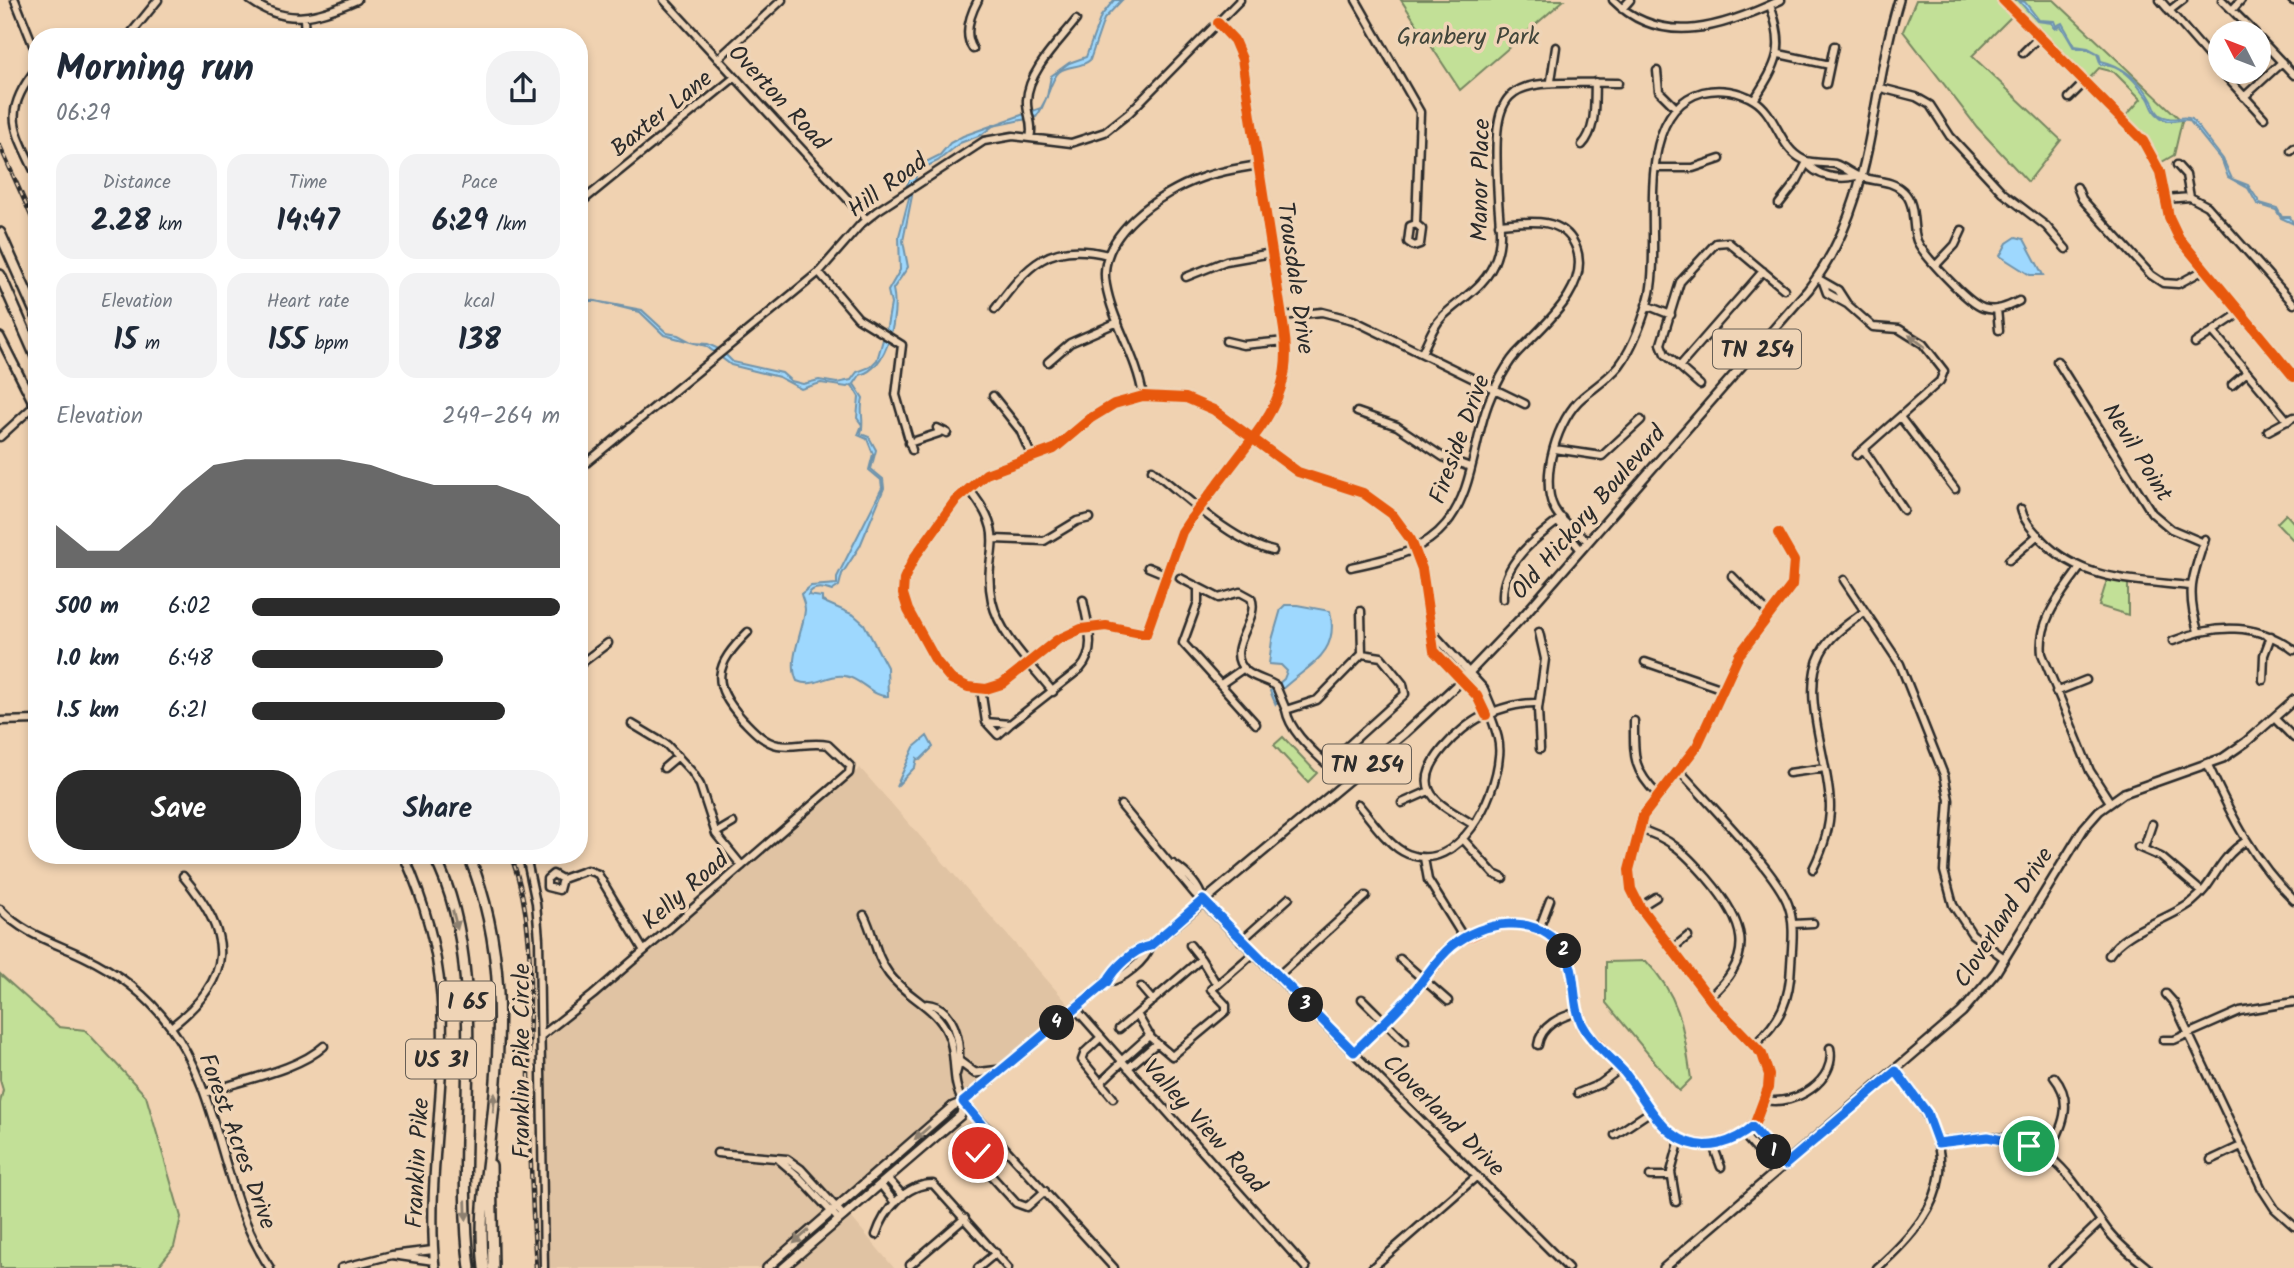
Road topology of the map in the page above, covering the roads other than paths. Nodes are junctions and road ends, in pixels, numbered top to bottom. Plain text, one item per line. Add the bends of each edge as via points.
1 (15, 0) edge
2 (158, 0) edge
3 (250, 0) edge
4 (357, 0) edge
5 (664, 0) edge
6 (782, 0) edge
7 (978, 0) edge
8 (1240, 0) edge
9 (1356, 0) edge
10 (1613, 0) edge
11 (1630, 0) edge
12 (1781, 0) edge
13 (1899, 0) edge
14 (2003, 0) edge
15 (2160, 0) edge
16 (2183, 0) edge
17 (2222, 0) edge
18 (2241, 0) edge
19 (1770, 5) junction
20 (1622, 9) junction
21 (2233, 9) junction
22 (2169, 11) junction
23 (304, 18) junction
24 (1076, 20) dead end
25 (2244, 21) edge
26 (1218, 23) junction
27 (135, 28) edge
28 (305, 28) edge
29 (28, 32) edge
30 (2038, 38) junction
31 (1834, 46) dead end
32 (1556, 47) dead end
33 (972, 49) dead end
34 (2272, 52) edge
35 (2023, 53) dead end
36 (1779, 54) junction
37 (2208, 56) edge
38 (718, 59) junction
39 (2282, 62) junction
40 (1830, 65) junction
41 (1657, 71) dead end
42 (2294, 75) edge
43 (735, 77) junction
44 (28, 79) edge
45 (1551, 81) junction
46 (1595, 82) junction
47 (1618, 82) dead end
48 (2084, 83) junction
49 (1826, 84) dead end
50 (2232, 84) edge
51 (1881, 88) junction
52 (2244, 97) junction
53 (2069, 99) dead end
54 (1754, 100) junction
55 (1676, 108) junction
56 (2264, 118) dead end
57 (1030, 138) junction
58 (1582, 145) dead end
59 (28, 157) edge
60 (1720, 159) dead end
61 (1807, 162) junction
62 (1830, 164) junction
63 (1259, 165) junction
64 (2177, 165) dead end
65 (1656, 168) junction
66 (1828, 175) junction
67 (1860, 177) junction
68 (2077, 187) dead end
69 (588, 197) edge
70 (2190, 197) junction
71 (2166, 199) junction
72 (1779, 204) dead end
73 (2047, 214) dead end
74 (866, 219) junction
75 (2042, 223) junction
76 (1416, 224) dead end
77 (1499, 224) junction
78 (1962, 230) dead end
79 (0, 233) edge
80 (2066, 249) dead end
81 (1272, 253) junction
82 (1108, 255) junction
83 (1937, 264) junction
84 (2204, 270) junction
85 (1763, 271) junction
86 (819, 272) junction
87 (0, 275) edge
88 (1186, 277) dead end
89 (1820, 280) junction
90 (1784, 289) dead end
91 (28, 296) edge
92 (2019, 301) dead end
93 (2294, 303) edge
94 (1646, 305) junction
95 (995, 309) dead end
96 (1997, 309) junction
97 (2240, 313) junction
98 (1671, 315) junction
99 (1282, 316) junction
100 (1118, 322) junction
101 (1999, 330) dead end
102 (2214, 332) junction
103 (0, 338) edge
104 (28, 339) edge
105 (1226, 341) dead end
106 (1286, 341) junction
107 (2195, 343) dead end
108 (1422, 353) junction
109 (2057, 360) dead end
110 (1048, 362) dead end
111 (1679, 367) junction
112 (2247, 372) junction
113 (2294, 377) edge
114 (1700, 385) dead end
115 (2232, 385) dead end
116 (1494, 389) junction
117 (28, 392) edge
118 (993, 396) dead end
119 (1143, 396) junction
120 (1525, 404) dead end
121 (1357, 412) dead end
122 (28, 414) edge
123 (1900, 417) junction
124 (2291, 419) edge
125 (1641, 420) dead end
126 (2267, 431) dead end
127 (947, 433) dead end
128 (0, 437) edge
129 (1253, 438) junction
130 (1555, 449) junction
131 (1864, 450) junction
132 (1857, 456) dead end
133 (1032, 457) junction
134 (588, 463) edge
135 (1470, 467) junction
136 (1152, 470) dead end
137 (968, 488) junction
138 (1955, 489) dead end
139 (1200, 507) junction
140 (2021, 509) dead end
141 (1904, 510) dead end
142 (1090, 518) dead end
143 (1560, 520) junction
144 (1778, 533) dead end
145 (2038, 535) junction
146 (994, 539) junction
147 (1588, 541) junction
148 (1415, 549) junction
149 (1581, 550) junction
150 (1273, 551) dead end
151 (2009, 560) dead end
152 (1148, 567) dead end
153 (1351, 567) dead end
154 (2079, 569) junction
155 (1165, 574) junction
156 (1732, 576) dead end
157 (1180, 578) dead end
158 (1844, 580) dead end
159 (2190, 586) junction
160 (1198, 587) junction
161 (1217, 597) junction
162 (1503, 599) dead end
163 (1083, 600) dead end
164 (1198, 601) junction
165 (1361, 611) dead end
166 (1864, 612) junction
167 (1769, 614) junction
168 (1088, 628) junction
169 (1431, 631) junction
170 (2199, 631) junction
171 (748, 632) dead end
172 (1539, 632) dead end
173 (2271, 636) junction
174 (2173, 641) dead end
175 (608, 643) dead end
176 (2294, 650) edge
177 (1362, 654) junction
178 (588, 658) edge
179 (1029, 662) junction
180 (1645, 662) dead end
181 (1244, 668) junction
182 (1469, 673) junction
183 (2086, 680) dead end
184 (2263, 680) dead end
185 (1461, 681) junction
186 (1221, 684) junction
187 (981, 690) junction
188 (1723, 690) junction
189 (1052, 692) junction
190 (2056, 692) junction
191 (2294, 699) edge
192 (1538, 703) junction
193 (1286, 710) junction
194 (1490, 714) junction
195 (2274, 718) junction
196 (0, 720) edge
197 (28, 720) edge
198 (1634, 721) dead end
199 (986, 722) junction
200 (632, 724) dead end
201 (1010, 724) junction
202 (1256, 724) dead end
203 (2294, 738) edge
204 (1540, 749) dead end
205 (678, 756) junction
206 (1329, 763) junction
207 (2208, 765) junction
208 (664, 768) dead end
209 (1825, 768) junction
210 (1679, 770) junction
211 (1789, 773) dead end
212 (1345, 783) junction
213 (1429, 791) junction
214 (1658, 795) junction
215 (2110, 802) junction
216 (1402, 803) dead end
217 (1358, 804) dead end
218 (1121, 805) dead end
219 (733, 823) dead end
220 (1472, 824) junction
221 (2152, 824) dead end
222 (1638, 829) junction
223 (716, 833) junction
224 (1462, 838) junction
225 (2246, 841) junction
226 (1424, 858) junction
227 (407, 864) edge
228 (437, 864) edge
229 (472, 864) edge
230 (528, 864) edge
231 (743, 866) junction
232 (1813, 869) dead end
233 (183, 876) dead end
234 (1503, 878) dead end
235 (562, 879) dead end
236 (2202, 892) junction
237 (1366, 896) dead end
238 (1656, 897) dead end
239 (1289, 898) dead end
240 (1203, 900) junction
241 (1550, 900) dead end
242 (2294, 900) edge
243 (1640, 907) junction
244 (0, 909) edge
245 (864, 915) dead end
246 (1813, 923) dead end
247 (1793, 924) junction
248 (1539, 929) junction
249 (1688, 936) dead end
250 (1464, 938) junction
251 (1241, 941) junction
252 (1190, 945) dead end
253 (1672, 949) junction
254 (643, 951) junction
255 (1254, 953) junction
256 (2109, 955) dead end
257 (1400, 958) dead end
258 (2004, 958) junction
259 (1202, 959) junction
260 (1278, 976) junction
261 (1424, 981) junction
262 (1217, 985) junction
263 (1141, 986) dead end
264 (2166, 994) dead end
265 (1709, 998) junction
266 (1362, 999) dead end
267 (1153, 1001) junction
268 (1448, 1002) dead end
269 (2294, 1002) edge
270 (927, 1004) junction
271 (1075, 1008) junction
272 (1577, 1012) junction
273 (1137, 1014) junction
274 (1385, 1022) junction
275 (171, 1027) junction
276 (1119, 1029) dead end
277 (2189, 1033) junction
278 (1150, 1035) junction
279 (541, 1036) junction
280 (1100, 1038) junction
281 (2163, 1040) dead end
282 (1405, 1042) dead end
283 (1157, 1043) junction
284 (1755, 1044) junction
285 (1538, 1045) dead end
286 (324, 1046) dead end
287 (1830, 1048) dead end
288 (1354, 1052) junction
289 (960, 1062) junction
290 (1124, 1064) junction
291 (1621, 1068) junction
292 (1001, 1070) junction
293 (1896, 1071) junction
294 (955, 1076) junction
295 (2054, 1077) dead end
296 (1100, 1083) junction
297 (205, 1093) junction
298 (1578, 1093) dead end
299 (1113, 1098) dead end
300 (1766, 1100) junction
301 (963, 1102) junction
302 (1651, 1111) junction
303 (492, 1126) junction
304 (1747, 1130) junction
305 (1615, 1135) dead end
306 (992, 1137) junction
307 (1680, 1139) junction
308 (1938, 1143) junction
309 (1713, 1145) junction
310 (2241, 1146) junction
311 (717, 1153) dead end
312 (2047, 1155) junction
313 (2211, 1160) dead end
314 (1785, 1165) junction
315 (1721, 1167) dead end
316 (1776, 1172) junction
317 (1477, 1176) junction
318 (1650, 1176) dead end
319 (1671, 1176) junction
320 (888, 1179) junction
321 (881, 1185) junction
322 (1045, 1191) junction
323 (903, 1196) junction
324 (1676, 1202) dead end
325 (895, 1203) junction
326 (833, 1209) junction
327 (842, 1218) junction
328 (965, 1218) junction
329 (2102, 1221) junction
330 (2294, 1226) edge
331 (876, 1235) dead end
332 (433, 1250) junction
333 (996, 1253) junction
334 (391, 1255) junction
335 (435, 1265) edge
336 (909, 1265) dead end
337 (270, 1268) edge
338 (341, 1268) edge
339 (470, 1268) edge
340 (484, 1268) edge
341 (493, 1268) edge
342 (544, 1268) edge
343 (767, 1268) edge
344 (783, 1268) edge
345 (978, 1268) edge
346 (1008, 1268) edge
347 (1114, 1268) edge
348 (1306, 1268) edge
349 (1372, 1268) edge
350 (1568, 1268) edge
351 (1664, 1268) edge
352 (1877, 1268) edge
353 (2052, 1268) edge
354 (2148, 1268) edge

1 - 29 street
2 - 27 street
3 - 23 street via 276,15
4 - 23 street
5 - 38 street, Overton Road
6 - 38 street, Baxter Lane
7 - 33 street via 969,26
8 - 26 street, Hill Road
9 - 76 street via 1420,112
10 - 20 street
11 - 20 street
12 - 19 street
13 - 51 main road, Old Hickory Boulevard / TN 254
14 - 30 street
15 - 22 street
16 - 22 street
17 - 21 street
18 - 21 street
19 - 20 street via 1681,31 1650,25
19 - 36 street via 1779,33
21 - 25 street
22 - 37 street
23 - 28 street
24 - 57 street via 1034,78 1027,98
26 - 57 street, Hill Road via 1105,132 1071,143
26 - 63 street, Trousdale Drive via 1241,55
30 - 35 street
30 - 48 street
31 - 40 street
32 - 45 street
34 - 39 street
36 - 40 street
36 - 54 street
38 - 43 street, Overton Road
39 - 42 street
39 - 52 street
40 - 49 street
41 - 55 street via 1660,91
43 - 69 street, Baxter Lane
43 - 74 street, Overton Road
44 - 59 street via 17,93 13,111
45 - 46 street, Manor Place
45 - 77 street, Manor Place via 1518,89 1500,109
46 - 47 street, Manor Place
46 - 58 street via 1594,118
48 - 53 street
48 - 71 street via 2143,141 2160,172
50 - 52 street
51 - 67 main road, Old Hickory Boulevard / TN 254
51 - 75 street via 1916,96 1930,105 1950,136 2003,193
52 - 56 street
54 - 55 street via 1730,91 1712,91 1693,96
54 - 61 street via 1792,150
55 - 65 street via 1660,133
57 - 74 street, Hill Road via 1004,136 984,141
60 - 65 street via 1693,168
61 - 62 street
61 - 66 street
61 - 72 street
62 - 66 street
62 - 67 street
63 - 81 street, Trousdale Drive
63 - 82 street via 1215,173 1180,187 1125,226
64 - 70 street via 2186,175
65 - 94 street via 1651,286
66 - 67 street
67 - 83 street via 1892,184 1906,194 1917,240
67 - 89 main road, Old Hickory Boulevard / TN 254 via 1845,229
68 - 84 street via 2156,279 2178,284
70 - 71 street
70 - 93 street via 2212,211
71 - 84 street via 2179,238
73 - 75 street
74 - 86 street, Hill Road
75 - 80 street
77 - 108 street, Manor Place via 1499,248 1492,268 1475,290 1438,322
77 - 116 street, Fireside Drive via 1537,221 1553,225 1570,237 1579,262 1557,313 1514,357
78 - 83 street
79 - 91 highway
81 - 88 street via 1221,263
81 - 99 street, Trousdale Drive
82 - 95 street via 1077,250 1048,256 1025,271
82 - 100 street via 1106,285
83 - 96 street via 1972,302
84 - 97 street
85 - 90 street
85 - 98 street via 1730,243 1716,243 1681,282
85 - 111 street
86 - 127 street via 858,318 904,347 896,395 911,446 939,433 937,428
86 - 134 street, Hill Road
87 - 104 highway
123 -> 89 street via 1940,381 1944,371 1915,339 1902,331 1873,327 1847,304 1840,291
89 - 147 main road, Old Hickory Boulevard / TN 254
92 - 96 street
94 - 98 street
94 - 130 street via 1622,362 1569,410
96 - 101 street
97 - 102 street
97 - 113 street
98 - 111 street via 1661,346
99 - 106 street, Trousdale Drive
99 - 108 street via 1322,312 1347,318
100 - 110 street via 1074,341
100 - 119 street via 1137,366
102 - 107 street
102 - 112 street
103 - 117 main road
105 - 106 street via 1238,345
106 - 129 street, Trousdale Drive via 1281,392
108 - 116 street
109 - 159 street, Nevil Point via 2152,513 2171,529 2205,541
111 - 114 street
112 - 115 street
112 - 124 street
116 - 120 street
116 - 135 street, Fireside Drive
118 - 133 street via 1020,430
119 - 129 street via 1170,395 1199,402
119 - 133 street via 1109,406 1059,446
121 - 135 street via 1397,426 1443,457
122 - 128 street
123 - 131 street
123 - 138 street
124 - 126 street
125 - 130 street via 1602,456
129 - 139 street, Trousdale Drive
129 - 148 street via 1298,472 1349,486 1378,501 1400,523
130 - 143 street via 1549,491
131 - 132 street
131 - 141 street
133 - 137 street via 991,471
135 - 148 street, Fireside Drive via 1447,523
136 - 139 street
137 - 146 street via 987,514
137 - 187 street via 914,558 903,594 941,668 961,685
139 - 150 street via 1248,542
139 - 155 street, Trousdale Drive via 1178,539
140 - 145 street
142 - 146 street via 1044,541
143 - 147 street
143 - 149 street
143 - 162 street via 1519,556 1505,582
144 - 167 street via 1792,554 1794,574 1788,592
145 - 151 street
145 - 154 street
146 - 179 street via 990,583 994,608
147 - 149 main road, Old Hickory Boulevard / TN 254
148 - 153 street, Fireside Drive
148 - 169 street
149 - 182 main road, Old Hickory Boulevard / TN 254
152 - 155 street
154 - 159 street via 2112,578
154 - 190 street via 2043,628 2043,660
155 - 168 street, Trousdale Drive via 1146,635 1106,626
156 - 167 street
157 - 160 street
158 - 166 street
159 - 170 street
160 - 161 street
160 - 164 street
161 - 164 street
161 - 181 street via 1242,593 1253,601 1238,649
163 - 168 street
164 - 186 street via 1183,643
165 - 177 street
166 - 209 street via 1830,640 1814,673
166 - 258 street via 1900,664 1946,780 1944,871 1951,902 1968,929
167 - 188 street via 1745,644
168 - 179 street via 1057,640
168 - 189 street via 1086,662
169 - 182 street
169 - 185 street via 1434,651
170 - 173 street via 2235,627
170 - 174 street
171 - 231 street, Kelly Road via 722,664 720,684 727,701 770,742 828,745 850,771
172 - 192 street via 1545,659
173 - 176 street
173 - 184 street
175 - 178 street
177 - 193 street via 1317,700
177 - 206 street via 1381,657 1403,684 1405,694
179 - 187 street via 1005,682
179 - 189 street
180 - 188 street
181 - 186 street
181 - 193 street via 1278,689
182 - 185 main road, Old Hickory Boulevard / TN 254
182 - 194 street via 1488,694
183 - 190 street
185 - 194 street
185 - 212 main road, Old Hickory Boulevard / TN 254
186 - 202 street
187 - 199 street
188 - 210 street via 1705,733
189 - 201 street
190 - 215 street via 2090,771
191 - 195 main road, Cloverland Drive
192 - 194 street
192 - 204 street
193 - 206 street via 1294,732
194 - 213 street via 1477,719 1434,759 1427,773
194 - 220 street via 1499,743 1499,762 1489,797
195 - 203 street
195 - 207 main road, Cloverland Drive via 2241,746
196 - 197 street
198 - 214 street via 1636,766
199 - 201 street
199 - 201 street via 998,735
200 - 205 street
205 - 208 street
205 - 223 street via 698,781
206 - 212 street
207 - 215 main road, Cloverland Drive via 2134,789
207 - 225 street
209 - 211 street
209 - 232 street via 1829,825
210 - 214 street
210 - 247 street via 1781,888
212 - 240 main road, Old Hickory Boulevard / TN 254
213 - 216 street
213 - 220 street
214 - 222 street
215 - 258 main road, Cloverland Drive via 2084,828
217 - 226 street via 1397,847
218 - 240 street, Cloverland Drive
219 - 223 street
220 - 224 street
221 - 236 street via 2141,848 2161,857
222 - 243 street via 1629,870
222 - 265 street via 1680,848 1737,917 1741,943 1737,964
223 - 231 street
224 - 226 street via 1443,854
224 - 234 street
225 - 236 street via 2225,856
225 - 242 street
226 - 250 street via 1428,880
227 - 332 main road, Franklin Pike / US 31 via 426,914 441,996
228 -> 339 highway, I 65 via 457,923 467,991 464,1151
303 -> 229 highway, I 65 via 500,1036 499,978 490,921
230 - 279 street, Franklin Pike Circle via 539,924
231 - 254 street, Kelly Road
233 - 275 street via 213,916 222,954 207,992
235 - 254 street via 587,870 598,874
236 - 256 street via 2116,946
237 - 260 street
238 - 243 street
239 - 251 street
240 - 251 street, Cloverland Drive
240 - 271 main road, Old Hickory Boulevard / TN 254 via 1117,980 1107,982
241 - 248 street
243 - 253 street
244 - 275 street, Forest Acres Drive via 24,930 122,980
245 - 270 street via 888,973
246 - 247 street
247 - 284 street via 1787,1001 1776,1023
248 - 250 street via 1504,924
248 - 272 street via 1558,943 1569,961
249 - 253 street
250 - 261 street
251 - 255 street, Cloverland Drive
252 - 259 street
253 - 265 street
254 - 279 street, Kelly Road
255 - 260 street, Cloverland Drive
255 - 262 street
257 - 261 street
258 - 293 main road, Cloverland Drive via 1962,1012
259 - 262 street
259 - 267 street
260 - 288 street, Cloverland Drive
261 - 268 street
261 - 274 street
262 - 283 street via 1211,989 1226,1005 1225,1013 1172,1056
263 - 267 street
264 - 277 street
265 - 284 street
266 - 274 street
267 - 273 street
269 - 277 street via 2244,1010
270 - 289 street via 941,1010 953,1026
270 - 294 street via 948,1034
271 - 280 street, Valley View Road
271 - 292 main road, Old Hickory Boulevard / TN 254
272 - 285 street via 1549,1025
272 - 291 street via 1589,1035
273 - 276 street
273 - 278 street
274 - 282 street
274 - 288 street
275 - 297 street, Forest Acres Drive
277 - 281 street
277 - 310 street
278 - 283 street
278 - 290 street
279 - 342 street, Franklin Pike Circle
280 - 290 street, Valley View Road
280 - 296 street via 1082,1058
283 - 290 street
284 - 300 street via 1769,1075
286 - 297 street via 289,1065
287 - 300 street via 1830,1063 1813,1087 1791,1099
288 - 317 street, Cloverland Drive
289 - 292 main road via 975,1073
289 - 294 street
290 - 296 street
290 - 348 street, Valley View Road
291 - 298 street
291 - 302 street
292 - 301 main road, Old Hickory Boulevard / TN 254
293 - 308 street via 1927,1113
293 - 314 main road, Cloverland Drive
294 - 301 street
295 - 312 street via 2064,1091 2065,1108
296 - 299 street
297 - 337 street, Forest Acres Drive via 241,1213
300 - 304 street
301 - 306 street
301 - 320 main road, Old Hickory Boulevard / TN 254 via 961,1115
301 -> 326 main road, Old Hickory Boulevard / TN 254
302 - 305 street
302 - 307 street
303 - 340 highway, I 65 via 481,1215
303 - 341 highway
304 - 309 street
304 - 314 street
304 - 316 street
306 - 322 street
306 - 322 street via 976,1159 1014,1200 1027,1207
307 - 309 street
307 - 319 street
308 - 312 street via 1996,1137
308 - 352 street via 1938,1181 1930,1209 1910,1238
309 - 315 street
310 - 313 street
310 - 330 street via 2267,1198
311 - 326 street via 787,1159 801,1169
312 - 329 street via 2073,1178
314 - 316 main road, Cloverland Drive
316 - 351 main road, Cloverland Drive
317 - 349 street
317 - 350 street, Cloverland Drive
318 - 319 street
319 - 324 street
320 - 321 main road, Old Hickory Boulevard / TN 254
320 - 323 street
321 - 325 street
321 - 327 main road, Old Hickory Boulevard / TN 254
322 - 347 street
323 - 325 street
323 - 328 street via 923,1185 936,1184
325 - 331 street via 882,1218
326 - 327 street
326 -> 343 main road, Old Hickory Boulevard / TN 254
327 - 344 main road, Old Hickory Boulevard / TN 254
328 - 333 street
328 - 336 street
329 - 353 street
329 - 354 street
332 - 334 street
332 - 335 main road, Franklin Pike / US 31
333 - 345 street
333 - 346 street
334 - 335 street
334 - 338 street

